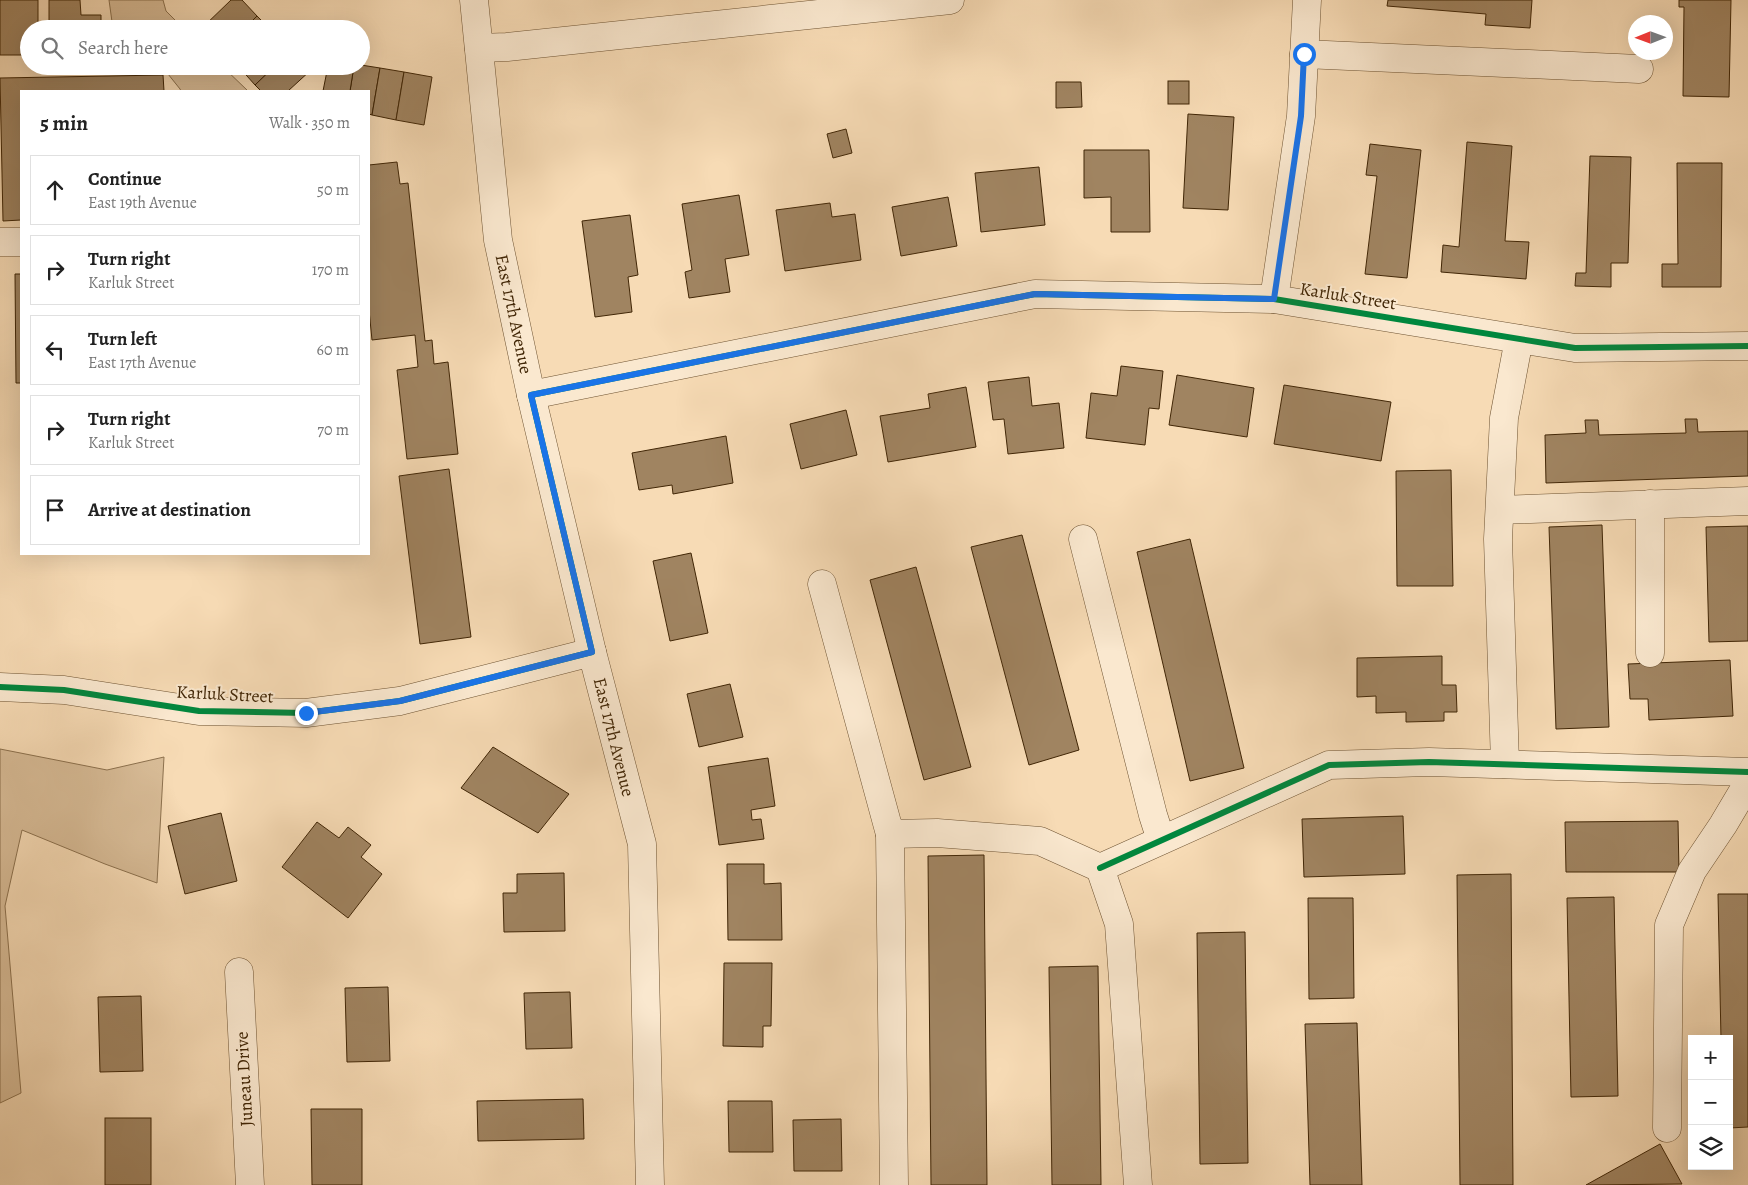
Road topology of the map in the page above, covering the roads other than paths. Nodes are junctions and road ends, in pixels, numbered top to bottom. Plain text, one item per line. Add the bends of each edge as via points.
1 (474, 0) edge
2 (950, 0) edge
3 (1307, 0) edge
4 (479, 48) junction
5 (1304, 54) junction
6 (1639, 69) dead end
7 (0, 242) edge
8 (20, 242) edge
9 (1274, 299) junction
10 (1519, 339) junction
11 (1748, 346) edge
12 (531, 395) junction
13 (1748, 501) edge
14 (1650, 504) junction
15 (1500, 510) junction
16 (1083, 539) dead end
17 (822, 584) dead end
18 (592, 652) junction
19 (1650, 653) dead end
20 (0, 687) edge
21 (1505, 764) junction
22 (1748, 772) edge
23 (1748, 783) edge
24 (890, 834) junction
25 (1161, 840) junction
26 (1100, 868) junction
27 (239, 972) dead end
28 (1667, 1128) dead end
29 (250, 1185) edge
30 (650, 1185) edge
31 (894, 1185) edge
32 (1138, 1185) edge

1 - 4 street, East 17th Avenue
2 - 4 street
3 - 5 street
4 - 12 street, East 17th Avenue via 498,240
5 - 6 street
5 - 9 street via 1301,116
7 - 8 street
9 - 10 street, Karluk Street
9 - 12 street, Karluk Street via 1035,294
10 - 11 street, Karluk Street via 1575,348
10 - 15 street via 1504,418
12 - 18 street, East 17th Avenue
13 - 14 street
14 - 15 street
14 - 19 street
15 - 21 street via 1498,539
16 - 25 street
17 - 24 street
18 - 20 street, Karluk Street via 400,701 306,713 199,711 64,690
18 - 30 street, East 17th Avenue via 642,844
21 - 22 street
21 - 25 street via 1328,764
23 - 28 street via 1692,871 1669,925
24 - 26 street via 937,833 1040,841
24 - 31 street
25 - 26 street
26 - 32 street via 1119,924
27 - 29 street, Juneau Drive

